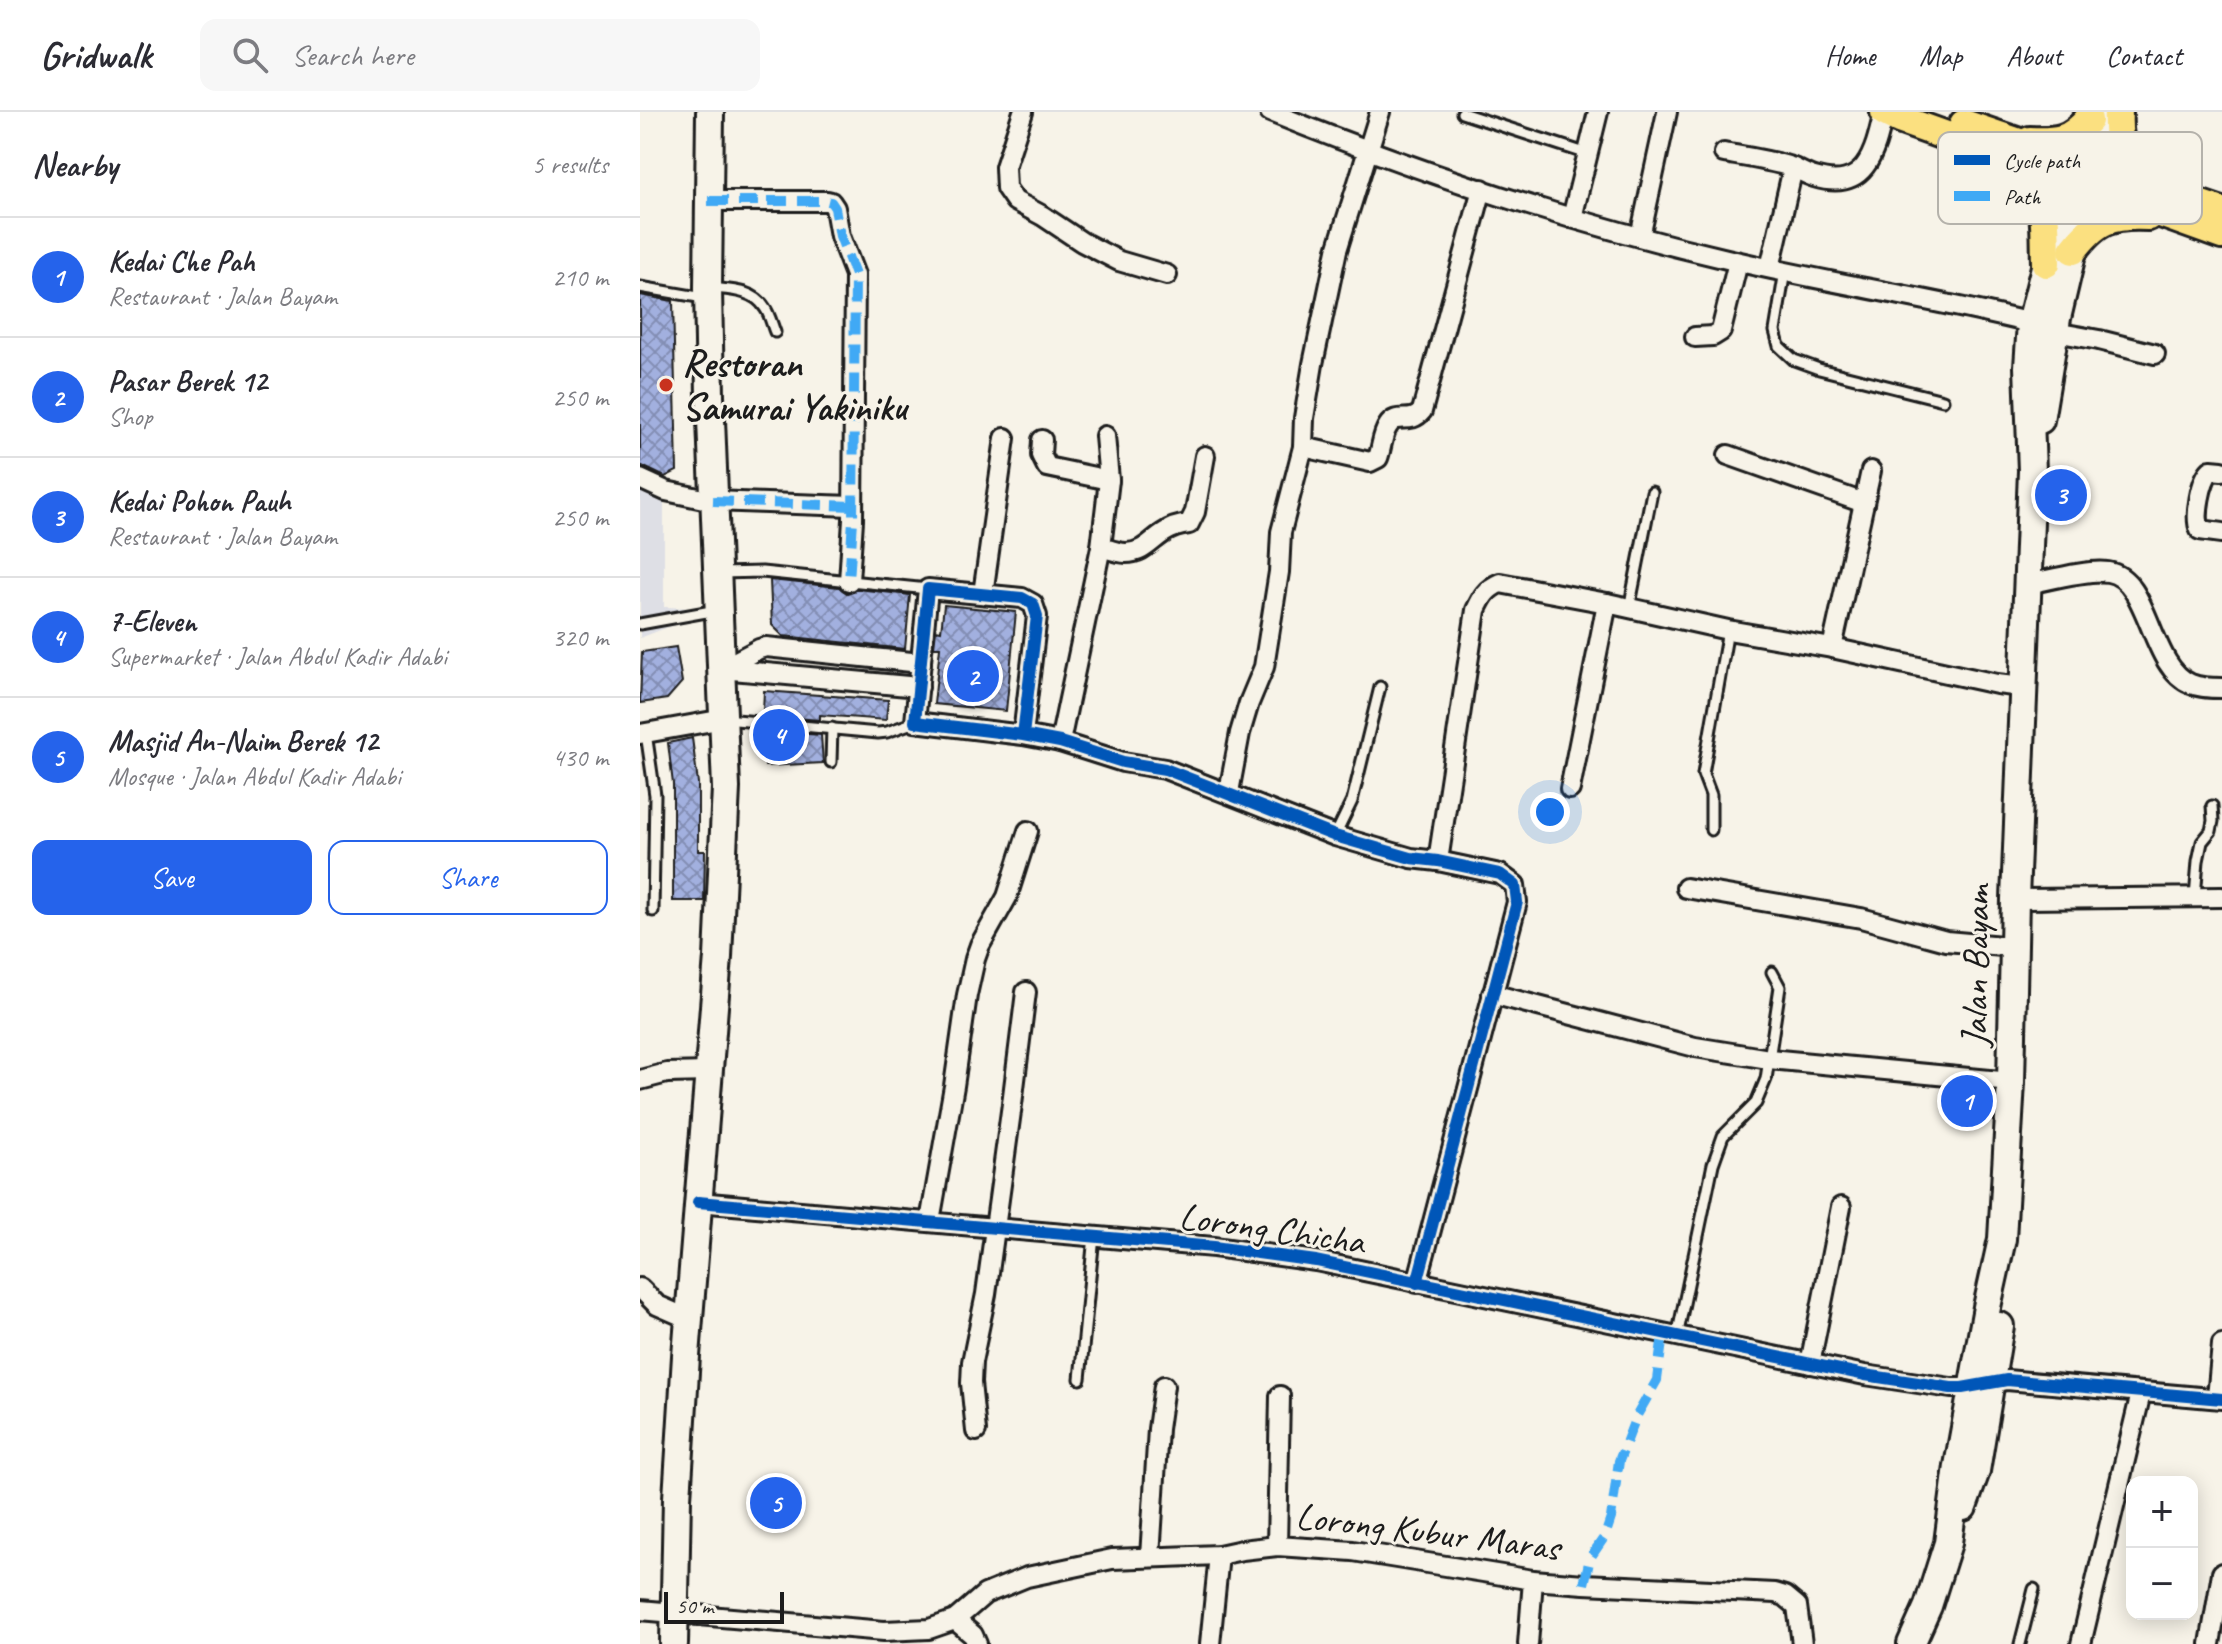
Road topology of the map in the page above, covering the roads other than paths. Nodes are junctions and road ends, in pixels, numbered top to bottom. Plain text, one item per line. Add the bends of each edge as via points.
1 (710, 112) edge
2 (1023, 112) edge
3 (1270, 112) edge
4 (1380, 112) edge
5 (1598, 112) edge
6 (1667, 112) edge
7 (1885, 112) edge
8 (1929, 112) edge
9 (1462, 113) edge
10 (2103, 114) edge
11 (1947, 132) edge
12 (1971, 132) edge
13 (2077, 132) edge
14 (2114, 132) edge
15 (1369, 152) junction
16 (1724, 153) dead end
17 (1588, 154) junction
18 (1793, 168) junction
19 (1482, 189) junction
20 (708, 201) junction
21 (2202, 210) edge
22 (2222, 212) edge
23 (1572, 218) junction
24 (2202, 223) edge
25 (2044, 224) edge
26 (2063, 224) edge
27 (2077, 224) edge
28 (2098, 224) edge
29 (2222, 235) edge
30 (1640, 237) junction
31 (2073, 250) junction
32 (1738, 262) junction
33 (2046, 263) junction
34 (1777, 270) junction
35 (1167, 275) dead end
36 (640, 287) edge
37 (708, 294) junction
38 (2043, 328) junction
39 (775, 332) dead end
40 (1695, 337) dead end
41 (2155, 354) dead end
42 (1943, 400) dead end
43 (1105, 436) dead end
44 (1005, 438) dead end
45 (1042, 440) dead end
46 (1303, 447) junction
47 (1728, 455) dead end
48 (1205, 456) dead end
49 (1871, 471) dead end
50 (2222, 471) edge
51 (640, 479) edge
52 (1109, 480) junction
53 (1652, 492) dead end
54 (713, 501) junction
55 (1864, 503) junction
56 (852, 506) junction
57 (2222, 533) edge
58 (1101, 547) junction
59 (716, 573) junction
60 (849, 581) junction
61 (2028, 584) junction
62 (928, 589) junction
63 (983, 594) junction
64 (1607, 603) junction
65 (1629, 609) junction
66 (717, 610) junction
67 (640, 624) edge
68 (1728, 630) junction
69 (1832, 648) junction
70 (921, 663) junction
71 (721, 669) junction
72 (919, 687) junction
73 (1380, 687) dead end
74 (2022, 687) junction
75 (2222, 688) edge
76 (724, 719) junction
77 (915, 722) junction
78 (832, 728) junction
79 (643, 733) edge
80 (1023, 735) junction
81 (1060, 742) junction
82 (831, 762) dead end
83 (651, 770) junction
84 (640, 771) edge
85 (1570, 789) dead end
86 (1229, 792) junction
87 (2212, 806) dead end
88 (1711, 830) dead end
89 (1028, 831) dead end
90 (1335, 836) junction
91 (1438, 861) junction
92 (1686, 888) dead end
93 (2195, 897) junction
94 (2222, 897) edge
95 (2015, 899) junction
96 (653, 911) dead end
97 (2014, 947) junction
98 (1772, 972) dead end
99 (1026, 992) dead end
100 (1492, 994) junction
101 (1769, 1059) junction
102 (708, 1072) junction
103 (640, 1080) edge
104 (2011, 1082) junction
105 (698, 1202) junction
106 (1841, 1207) dead end
107 (930, 1221) junction
108 (994, 1227) junction
109 (1094, 1236) junction
110 (1417, 1283) junction
111 (640, 1288) edge
112 (689, 1319) junction
113 (1677, 1337) junction
114 (2222, 1344) edge
115 (1810, 1364) junction
116 (1080, 1379) dead end
117 (1982, 1384) junction
118 (1164, 1386) dead end
119 (2141, 1393) junction
120 (1280, 1396) dead end
121 (2220, 1398) edge
122 (976, 1431) dead end
123 (1277, 1546) junction
124 (1219, 1555) junction
125 (1150, 1557) junction
126 (2222, 1573) edge
127 (1533, 1580) junction
128 (2034, 1589) dead end
129 (640, 1610) edge
130 (682, 1614) junction
131 (955, 1620) junction
132 (928, 1636) edge
133 (1915, 1643) edge
134 (674, 1644) edge
135 (977, 1644) edge
136 (1210, 1644) edge
137 (1528, 1644) edge
138 (1802, 1644) edge
139 (2020, 1644) edge
140 (2081, 1644) edge
141 (2210, 1644) edge

1 - 20 main road
2 - 35 street via 1005,167 1006,188 1015,201 1119,261
3 - 15 street
4 - 15 street
5 - 17 street
6 - 30 street
7 - 11 main road
7 - 18 street via 1873,154 1850,178 1816,178
8 - 12 main road
9 - 17 lane
10 - 13 main road
10 - 14 main road
15 - 19 street
15 - 46 street via 1337,250 1313,364
16 - 18 street
17 - 23 street
18 - 34 street
19 - 23 street
19 - 46 street via 1422,411 1391,422 1378,458 1370,462
20 - 37 main road
20 - 56 street via 827,201 835,208 855,275
21 - 22 main road
23 - 30 street
24 - 29 main road
25 - 33 main road
26 - 33 main road, Jalan Bayam
27 - 31 main road, Jalan Bayam
28 - 31 main road
30 - 32 street
31 - 38 main road, Jalan Bayam
32 - 34 street
32 - 40 street via 1721,331
33 - 38 main road, Jalan Bayam
34 - 38 street
34 - 42 lane via 1775,331 1779,346 1794,360
36 - 37 lane
37 - 39 lane via 743,292 755,298
37 - 54 main road
38 - 41 street
38 - 61 main road, Jalan Bayam via 2028,367
43 - 52 street
44 - 63 street
45 - 52 street via 1047,467
46 - 86 street via 1281,532 1264,667 1240,733
47 - 55 street
48 - 58 street via 1189,524 1163,532 1142,550 1125,553
49 - 55 street
50 - 57 street via 2205,475 2196,519 2200,530
51 - 54 street
52 - 58 street
53 - 65 lane
54 - 56 street
54 - 59 main road
55 - 69 street
56 - 60 street
58 - 81 street
59 - 60 lane
59 - 66 main road
60 - 62 lane
61 - 74 main road, Jalan Bayam
61 - 75 street via 2094,573 2123,577 2176,673 2190,684
62 - 63 street
62 - 70 street
63 - 80 street via 1022,598 1036,610
64 - 65 street
64 - 85 street
64 - 91 street via 1500,583 1481,598
65 - 68 street
66 - 67 lane
66 - 71 main road
68 - 69 street
68 - 88 lane via 1703,774 1711,795
69 - 74 street
70 - 71 street via 766,647
70 - 72 street
71 - 72 street
71 - 76 main road
72 - 77 street
73 - 90 lane via 1352,801
74 - 95 main road, Jalan Bayam
76 - 78 lane
76 - 79 street
76 - 102 main road via 724,869
77 - 78 lane via 878,733
77 - 80 street
78 - 82 lane
79 - 83 lane
80 - 81 street
81 - 86 street
83 - 84 lane
83 - 96 lane
86 - 90 street
87 - 93 lane
89 - 107 street via 1007,897 975,959
90 - 91 street
91 - 100 street via 1500,874 1515,885 1517,902
92 - 97 street via 1861,918 1946,941
93 - 94 street
93 - 95 street
95 - 97 main road, Jalan Bayam
97 - 104 main road, Jalan Bayam
98 - 101 lane via 1780,987
99 - 108 street
100 - 101 street via 1695,1047
100 - 110 street
101 - 104 street
101 - 113 lane via 1756,1103 1723,1136 1713,1164
102 - 103 street
102 - 105 main road
104 - 117 main road, Jalan Bayam via 2002,1239 2004,1303
105 - 107 street, Lorong Chicha
105 - 112 main road
106 - 115 street
107 - 108 street, Lorong Chicha
108 - 109 street, Lorong Chicha
108 - 122 street via 972,1362
109 - 110 street, Lorong Chicha via 1316,1261
109 - 116 lane
110 - 113 street, Lorong Chicha
111 - 112 street via 657,1305
112 - 130 main road via 677,1498
113 - 115 street, Lorong Chicha
114 - 121 street
115 - 117 street, Lorong Chicha via 1951,1388
117 - 119 street, Lorong Chicha via 2007,1380
117 - 133 main road via 1958,1466 1948,1543
118 - 125 street
119 - 121 street, Lorong Chicha
119 - 140 street
120 - 123 street
123 - 124 street, Lorong Kubur Maras
123 - 127 street, Lorong Kubur Maras via 1353,1551
124 - 125 street, Lorong Kubur Maras
124 - 136 street
125 - 131 street, Lorong Kubur Maras via 1112,1559 1027,1577 985,1594
126 - 141 street
127 - 137 street
127 - 138 street, Lorong Kubur Maras via 1775,1593 1797,1606
128 - 139 lane
129 - 130 street, Lorong Kubur Maras
130 - 132 street, Lorong Kubur Maras
130 - 134 main road
131 - 132 street, Lorong Kubur Maras
131 - 135 street

